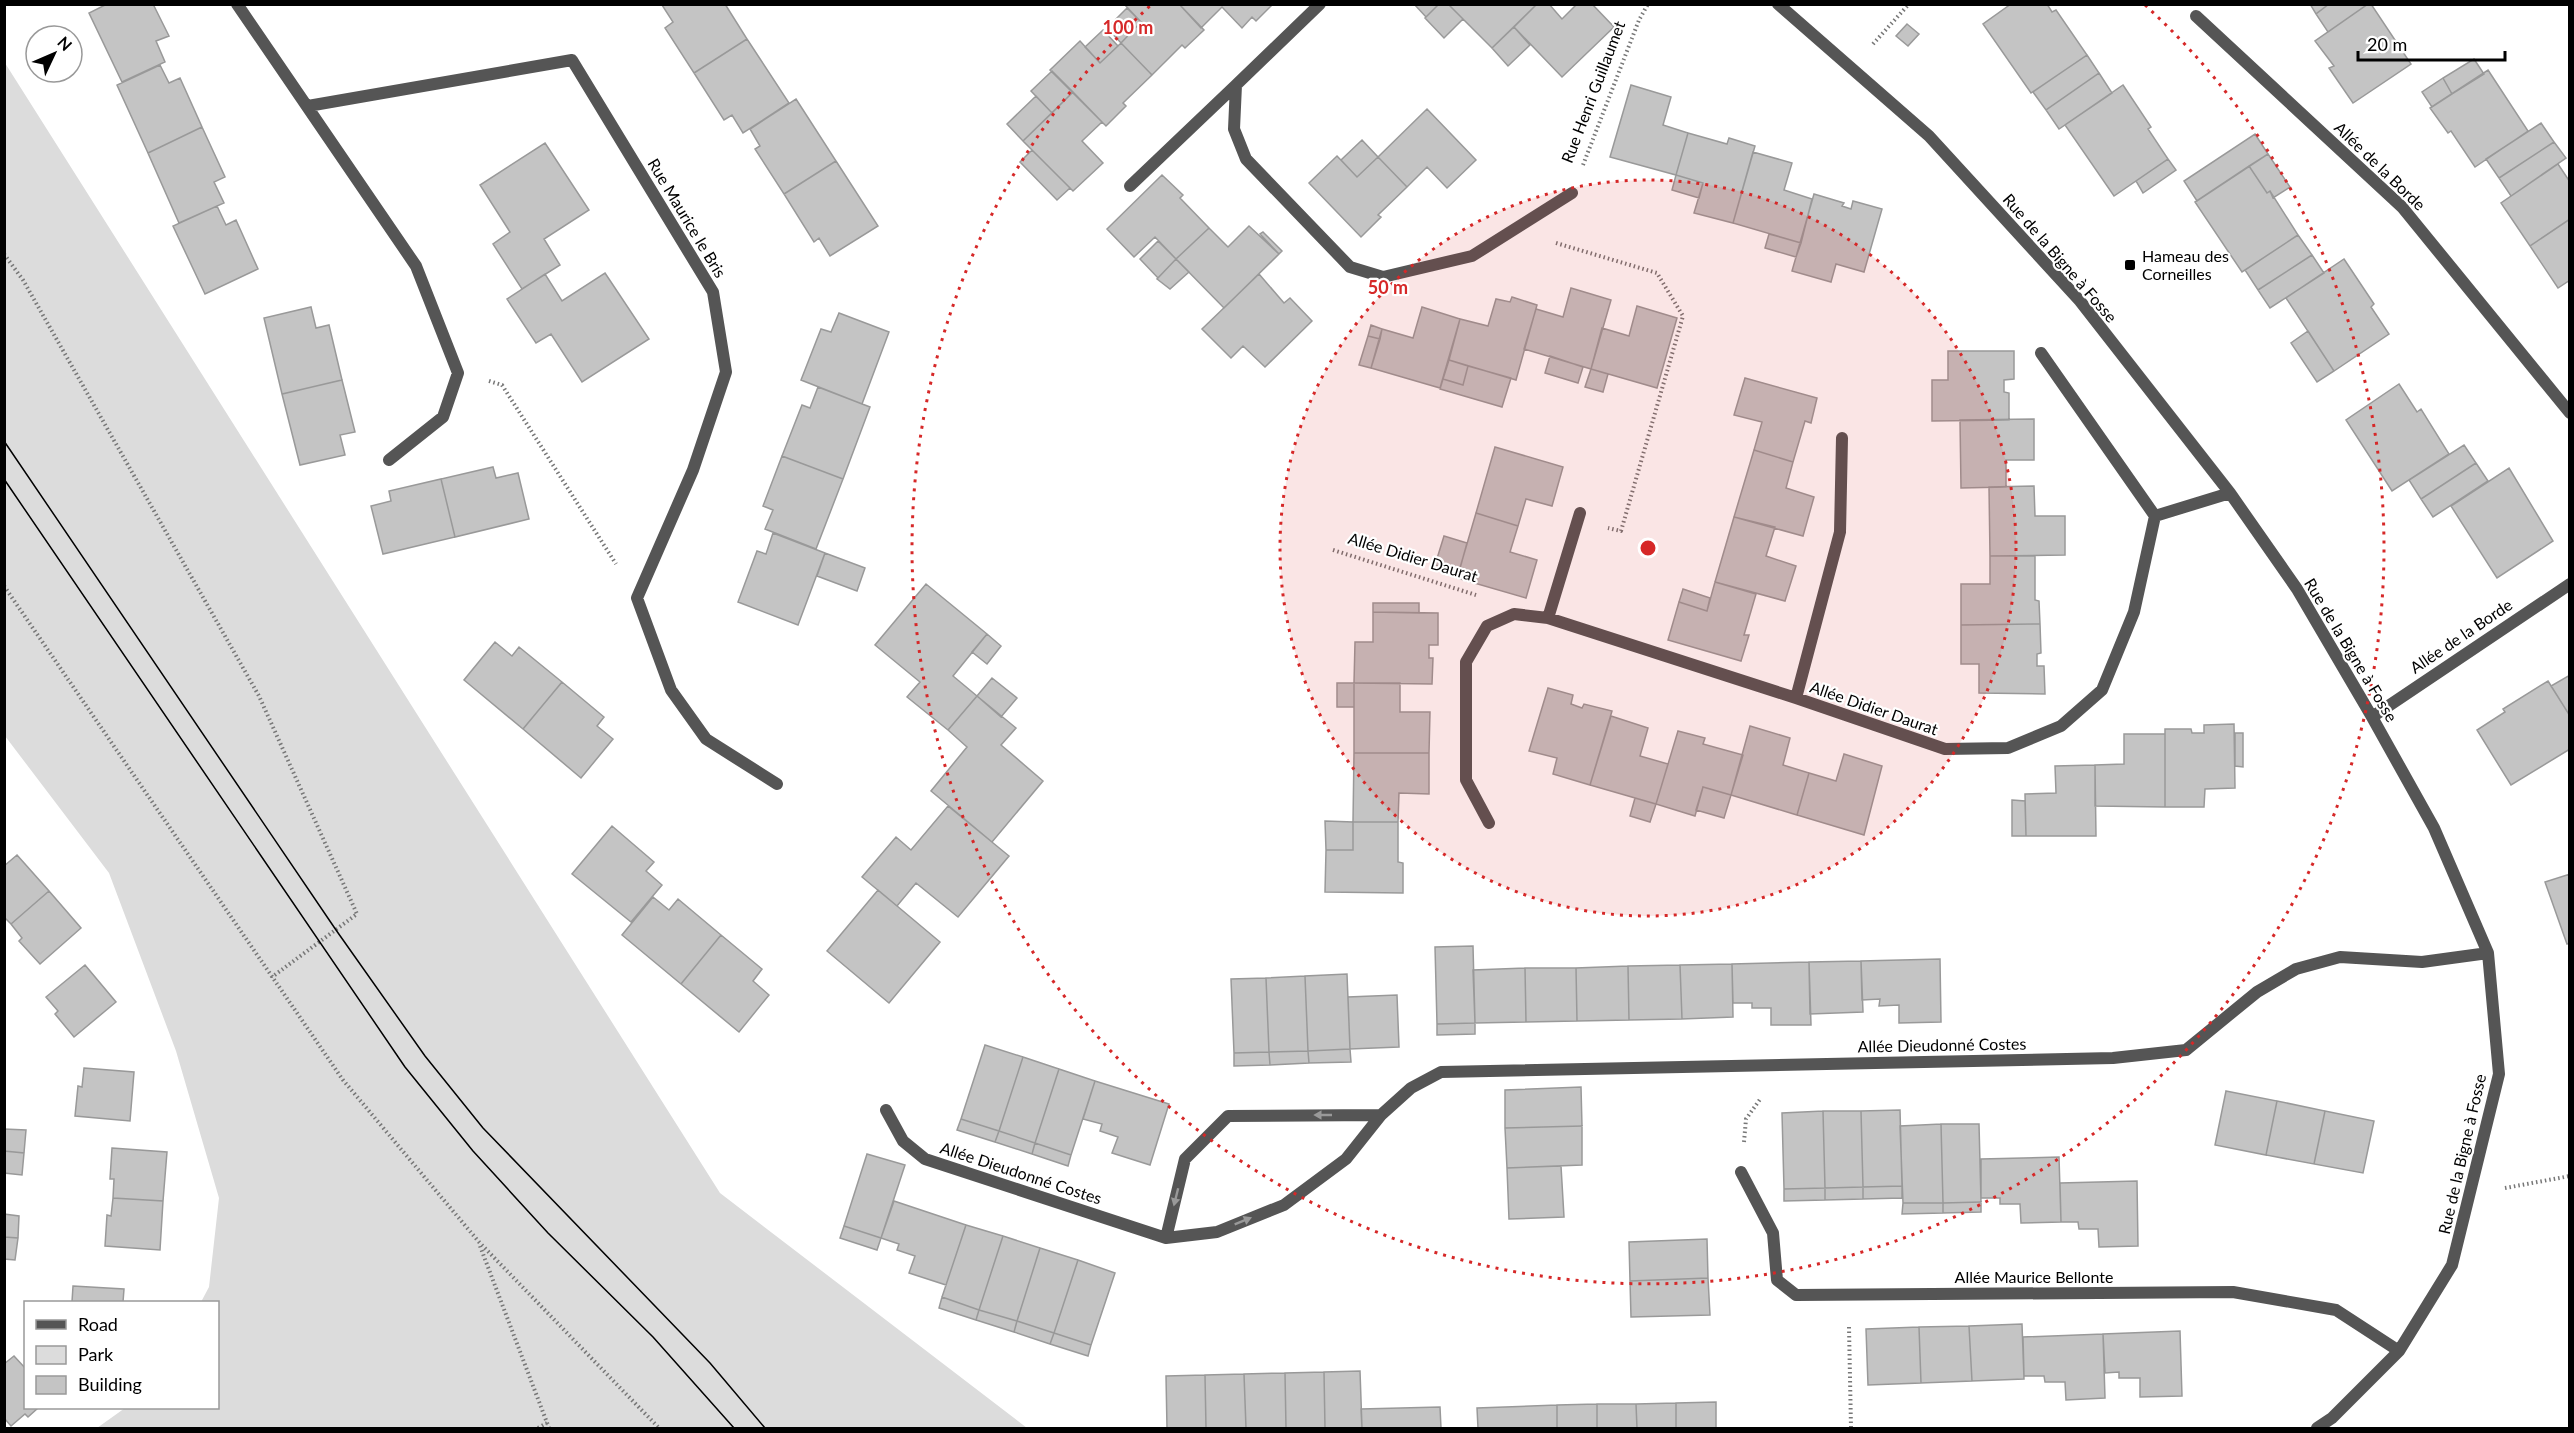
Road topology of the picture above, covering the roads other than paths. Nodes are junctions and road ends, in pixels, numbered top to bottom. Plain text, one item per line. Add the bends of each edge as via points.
1 (237, 4) edge
2 (1320, 4) edge
3 (1778, 4) edge
4 (2196, 16) dead end
5 (1236, 85) junction
6 (308, 106) junction
7 (1130, 186) dead end
8 (1572, 193) road end
9 (2042, 353) dead end
10 (2570, 412) edge
11 (1842, 438) dead end
12 (389, 460) dead end
13 (2230, 494) junction
14 (2155, 516) junction
15 (1579, 517) road end
16 (2570, 584) edge
17 (1548, 618) junction
18 (1796, 698) junction
19 (2372, 717) junction
20 (777, 784) dead end
21 (1489, 823) dead end
22 (2488, 953) junction
23 (886, 1110) dead end
24 (1381, 1115) junction
25 (1742, 1172) dead end
26 (1166, 1238) junction
27 (2399, 1351) junction
28 (2318, 1428) edge

1 - 6 street
2 - 5 street
3 - 13 street, Rue de la Bigne à Fosse via 1929,136 2080,301
4 - 10 street, Allée de la Borde via 2402,207
5 - 7 street
5 - 8 street via 1234,129 1246,159 1350,267 1383,277 1472,256
6 - 12 street via 416,266 458,373 443,417
6 - 20 street, Rue Maurice le Bris via 573,60 713,292 726,372 693,470 637,598 671,690 706,739
9 - 14 street
11 - 18 street, Allée Didier Daurat via 1840,532
13 - 14 street
13 - 19 street, Rue de la Bigne à Fosse via 2297,589
14 - 18 street, Allée Didier Daurat via 2134,612 2102,690 2061,726 2008,748 1944,749
15 - 17 street
16 - 19 street, Allée de la Borde
17 - 18 street, Allée Didier Daurat
17 - 21 street, Allée Didier Daurat via 1514,614 1487,626 1466,662 1466,780
19 - 22 street, Rue de la Bigne à Fosse via 2434,828
22 - 24 street, Allée Dieudonné Costes via 2422,962 2340,957 2296,969 2257,992 2186,1050 2113,1058 1441,1072 1411,1088
22 - 27 street, Rue de la Bigne à Fosse via 2499,1074 2452,1265
23 - 26 street, Allée Dieudonné Costes via 903,1141 925,1159
26 -> 24 street, Allée Dieudonné Costes via 1217,1232 1284,1205 1346,1159
24 -> 26 street via 1228,1116 1185,1159
25 - 27 street, Allée Maurice Bellonte via 1773,1233 1777,1280 1796,1295 2233,1292 2337,1310
27 - 28 street, Rue de la Bigne à Fosse

